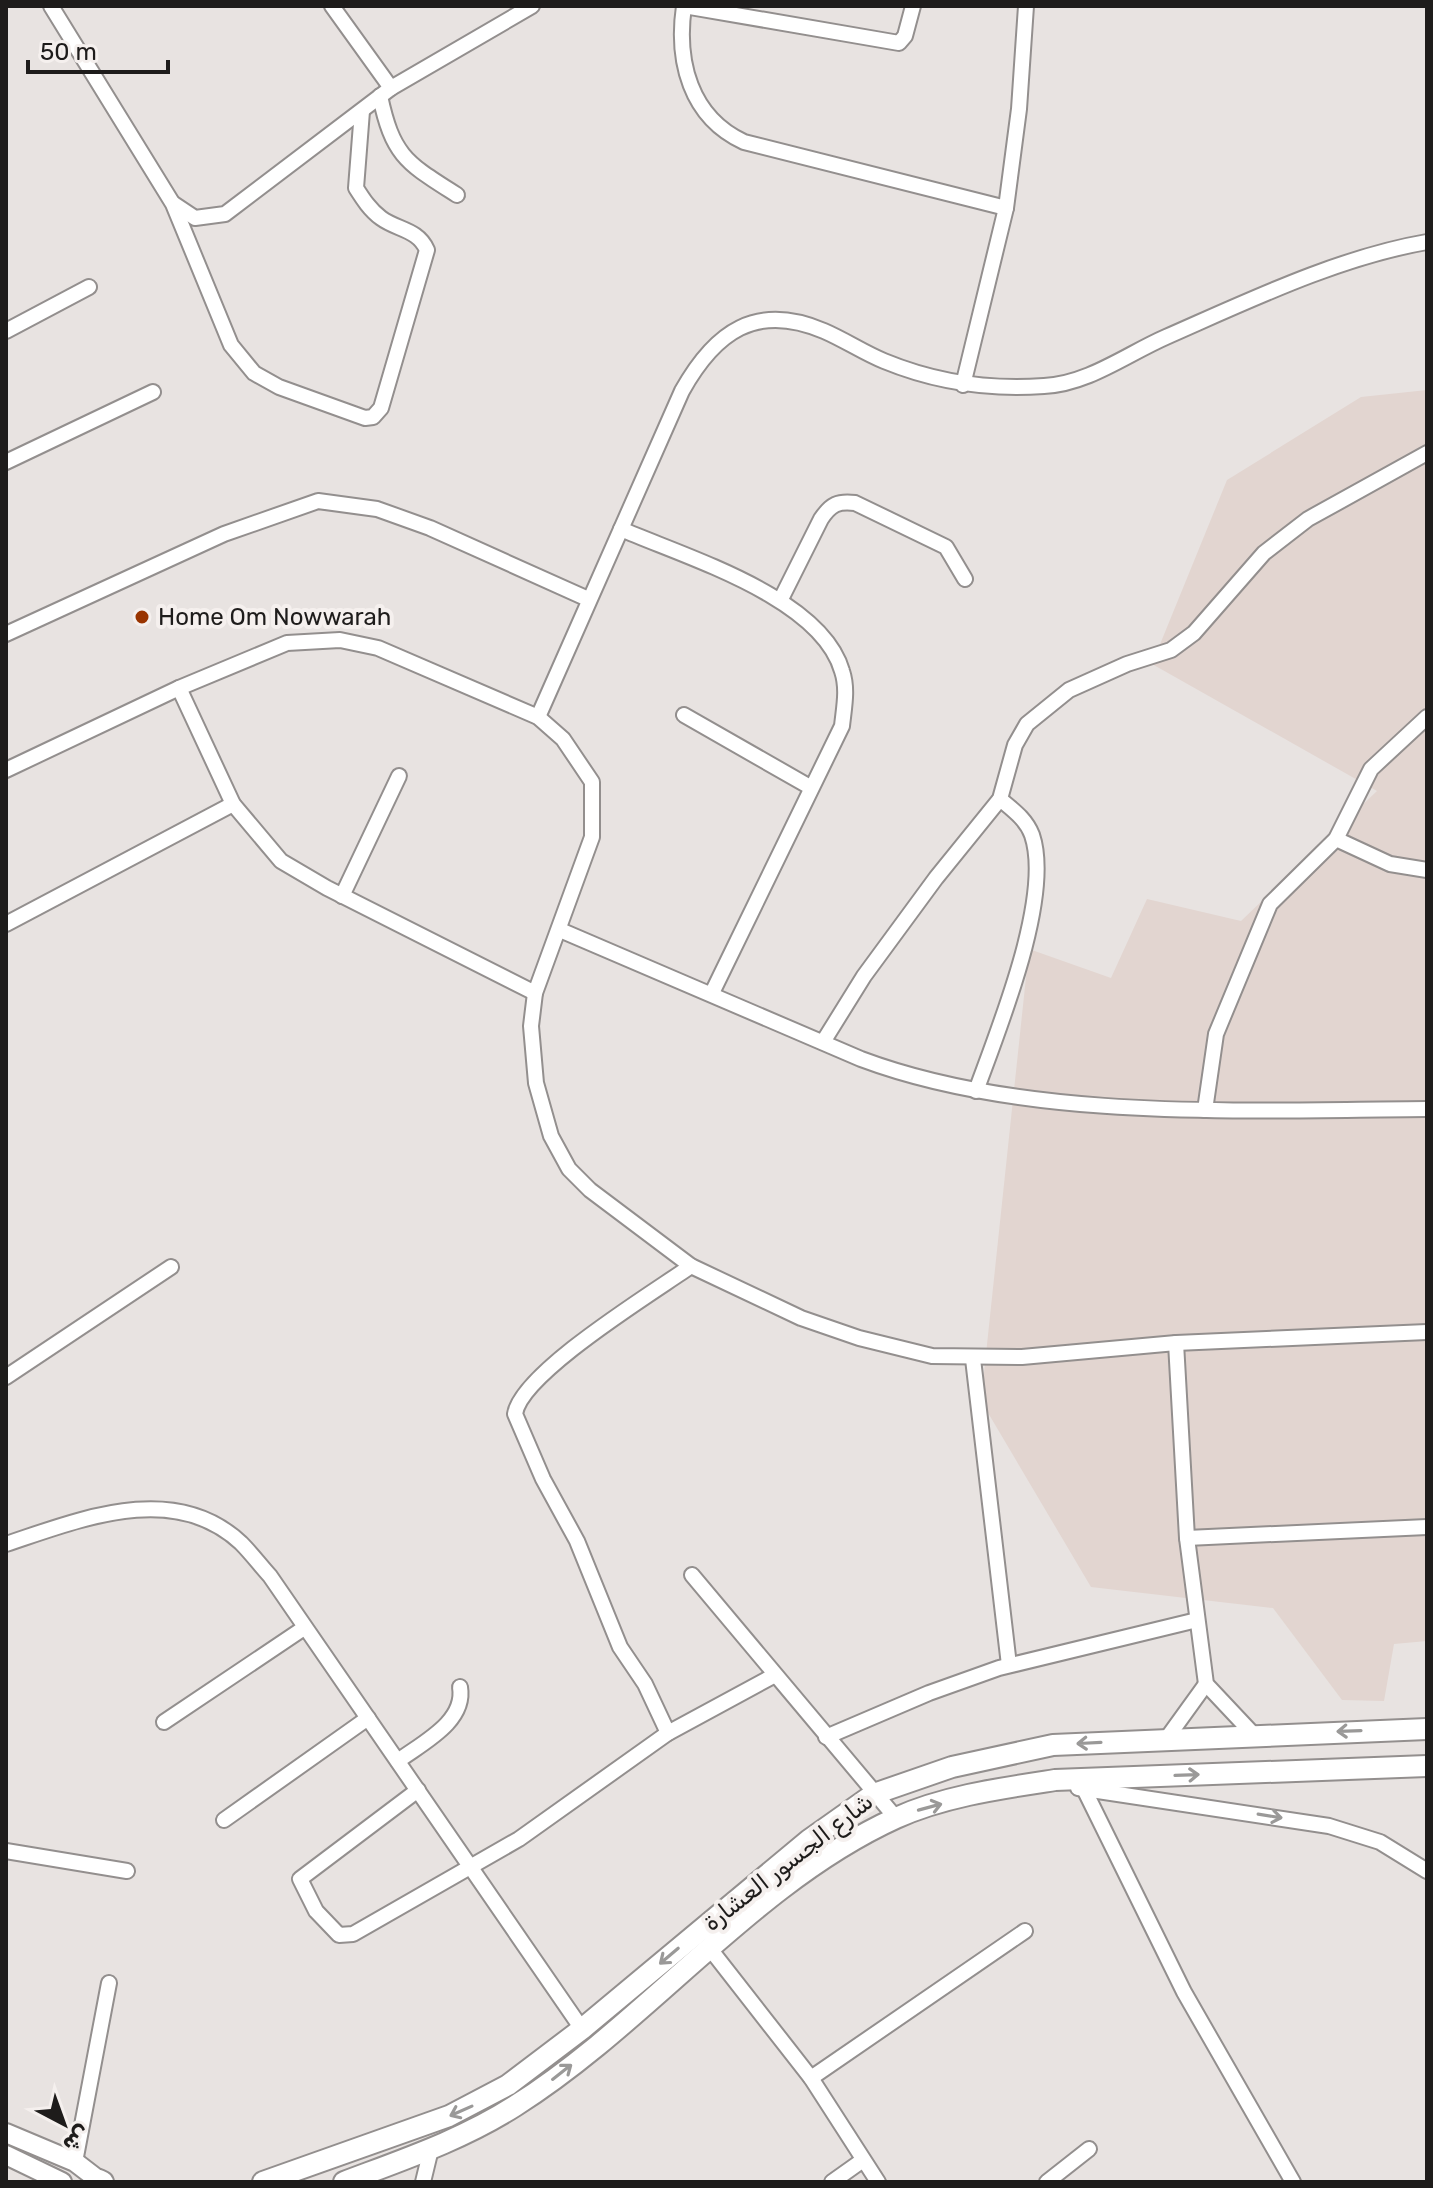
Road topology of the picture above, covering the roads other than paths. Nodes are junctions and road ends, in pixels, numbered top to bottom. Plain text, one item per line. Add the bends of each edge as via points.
1 (51, 6) edge
2 (332, 6) edge
3 (532, 6) edge
4 (684, 6) edge
5 (913, 6) edge
6 (1026, 6) edge
7 (386, 92) junction
8 (362, 111) junction
9 (457, 195) dead end
10 (173, 204) junction
11 (1006, 208) junction
12 (1427, 242) edge
13 (89, 287) dead end
14 (6, 331) edge
15 (963, 385) junction
16 (153, 392) dead end
17 (1427, 453) edge
18 (6, 462) edge
19 (621, 529) junction
20 (965, 579) dead end
21 (588, 599) junction
22 (781, 599) junction
23 (6, 634) edge
24 (179, 688) junction
25 (684, 715) dead end
26 (538, 717) junction
27 (1427, 717) edge
28 (6, 770) edge
29 (399, 776) dead end
30 (810, 787) junction
31 (1000, 799) junction
32 (233, 804) junction
33 (1336, 839) junction
34 (1427, 870) edge
35 (342, 896) junction
36 (6, 924) edge
37 (560, 930) junction
38 (535, 993) junction
39 (712, 993) junction
40 (823, 1042) junction
41 (976, 1091) junction
42 (1427, 1109) edge
43 (1205, 1110) junction
44 (691, 1266) junction
45 (171, 1267) dead end
46 (1427, 1332) edge
47 (1176, 1343) junction
48 (973, 1359) junction
49 (6, 1377) edge
50 (1427, 1527) edge
51 (1187, 1538) junction
52 (6, 1544) edge
53 (692, 1575) dead end
54 (1197, 1620) junction
55 (304, 1628) junction
56 (1009, 1665) junction
57 (775, 1675) junction
58 (1206, 1684) junction
59 (460, 1687) dead end
60 (368, 1718) junction
61 (164, 1722) dead end
62 (1427, 1729) edge
63 (668, 1733) junction
64 (1253, 1734) junction
65 (826, 1737) junction
66 (1167, 1738) junction
67 (398, 1761) junction
68 (1427, 1766) edge
69 (1055, 1780) junction
70 (418, 1790) junction
71 (1085, 1791) junction
72 (874, 1794) junction
73 (896, 1818) junction
74 (224, 1820) dead end
75 (6, 1851) edge
76 (470, 1867) junction
77 (127, 1871) dead end
78 (1427, 1871) edge
79 (1025, 1931) dead end
80 (711, 1950) junction
81 (109, 1983) dead end
82 (582, 2029) junction
83 (811, 2078) junction
84 (6, 2133) edge
85 (431, 2149) junction
86 (1089, 2149) dead end
87 (6, 2155) edge
88 (863, 2160) junction
89 (75, 2162) junction
90 (101, 2181) edge
91 (62, 2182) edge
92 (263, 2182) edge
93 (344, 2182) edge
94 (423, 2182) edge
95 (832, 2182) edge
96 (878, 2182) edge
97 (1047, 2182) edge
98 (1293, 2182) edge

1 - 10 street
2 - 7 street
3 - 7 street
4 - 5 street via 899,43
4 - 11 street via 687,80 708,117 725,133
6 - 11 street
7 - 8 street
7 - 9 street via 389,136 411,165
8 - 10 street via 225,214 195,218
8 - 10 street via 356,188 382,220 413,233 427,250 381,408 373,417 279,387 254,373 231,345
11 - 15 street
12 - 15 street via 1368,254 1166,337 1076,381 1045,387
13 - 14 street
15 - 19 street via 885,361 822,330 768,320 748,323 727,333 701,357
16 - 18 street
17 - 31 street via 1308,519 1264,553 1194,633 1171,650 1127,664 1047,705 1015,745
19 - 21 street
19 - 22 street
20 - 22 street via 946,547 855,503 840,501 828,507
21 - 23 street via 430,528 377,509 318,501 238,528
21 - 26 street
22 - 30 street via 805,617 833,652 846,693 842,726
24 - 26 street via 287,643 340,640 378,648
24 - 28 street
24 - 32 street
25 - 30 street
26 - 37 street via 580,761 595,799 592,837
27 - 33 street via 1371,769
29 - 35 street
30 - 39 street
31 - 40 street via 864,976
31 - 41 street via 1022,817 1032,836 1037,874 1030,925
32 - 35 street via 281,861
32 - 36 street
33 - 34 street via 1390,864
33 - 43 street via 1291,879 1257,929 1216,1034
35 - 38 street
37 - 38 street
37 - 39 street
38 - 44 street via 531,1026 536,1083 559,1155 590,1190
39 - 40 street
40 - 41 street via 910,1078
41 - 43 street
42 - 43 street
44 - 48 street via 752,1297 859,1338 932,1356
44 - 63 street via 564,1355 524,1393 515,1414 577,1541 616,1637
45 - 49 street
46 - 47 street
47 - 48 street
47 - 51 street
48 - 56 street
50 - 51 street
51 - 54 street
52 - 55 street via 104,1512 176,1512 211,1523 239,1541
53 - 57 street
54 - 56 street
54 - 58 street
55 - 60 street
55 - 61 street
56 - 65 street
57 - 63 street
57 - 65 street
58 - 64 street
58 - 66 street
59 - 67 street via 455,1715
60 - 67 street
60 - 74 street
62 -> 64 main road, شارع الجسور العشارة
63 - 76 street via 519,1839
64 - 66 main road, شارع الجسور العشارة
65 - 72 street
66 -> 72 main road, شارع الجسور العشارة via 1053,1745 1002,1754
67 - 70 street
69 -> 68 main road, شارع الجسور العشارة
69 - 71 street
73 -> 69 main road, شارع الجسور العشارة
70 - 76 street
70 - 76 street via 301,1877 316,1911 334,1932 353,1934
71 -> 78 street via 1329,1826 1380,1842
71 - 98 street via 1184,1992
72 - 73 street
72 -> 82 main road, شارع الجسور العشارة via 809,1840
73 - 80 main road, شارع الجسور العشارة via 832,1854
75 - 77 street
76 - 82 street
79 - 83 street
80 - 83 street
85 -> 80 main road, شارع الجسور العشارة via 546,2085
81 - 89 street
82 -> 92 main road, شارع الجسور العشارة via 478,2103
83 - 88 street
84 - 89 street
85 - 93 main road, شارع الجسور العشارة
85 - 94 street
86 - 97 street
87 - 91 street
88 - 95 street
88 - 96 street
89 - 90 street

